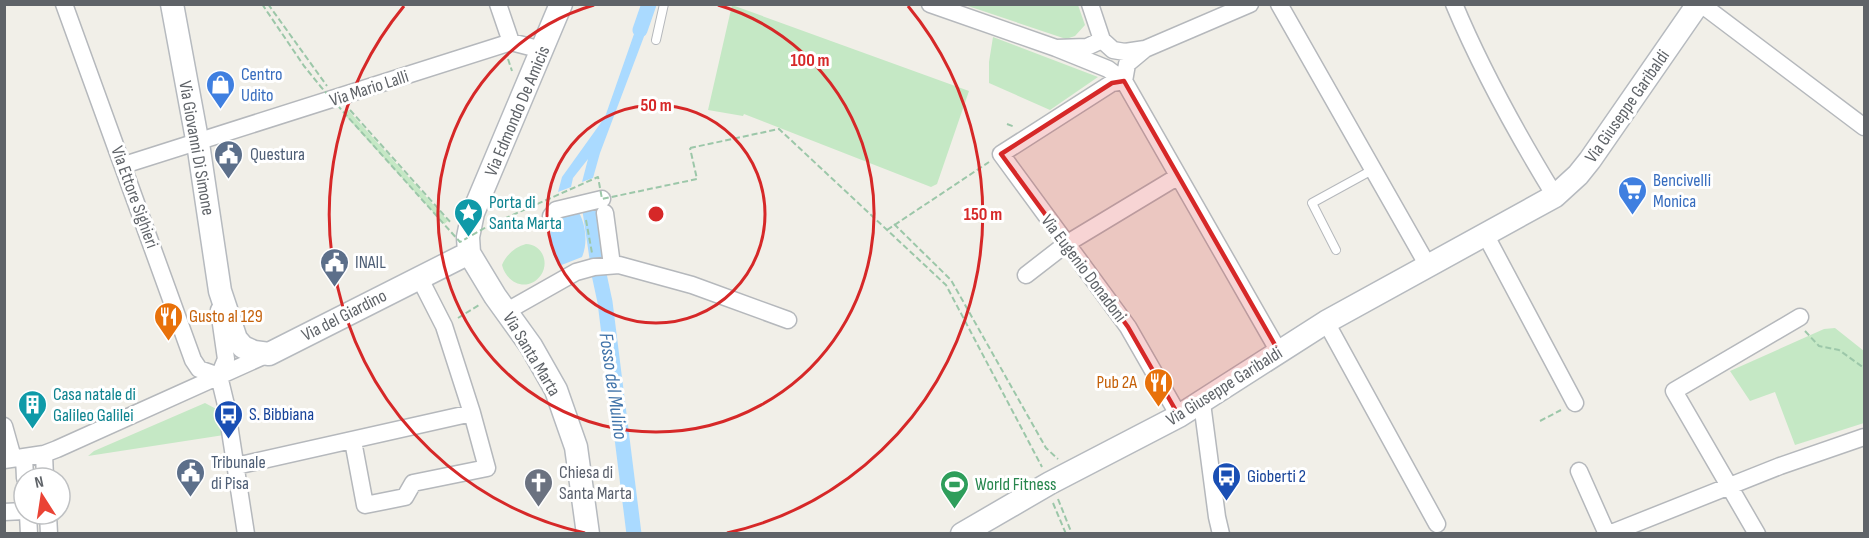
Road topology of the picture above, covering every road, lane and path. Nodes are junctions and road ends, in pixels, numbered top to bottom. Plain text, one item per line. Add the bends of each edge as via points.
1 (64, 4) edge
2 (172, 4) edge
3 (262, 4) edge
4 (268, 4) edge
5 (498, 4) edge
6 (561, 4) edge
7 (664, 4) edge
8 (930, 4) edge
9 (1090, 4) edge
10 (1250, 4) edge
11 (1279, 4) edge
12 (1454, 4) edge
13 (1699, 4) edge
14 (656, 40) dead end
15 (1102, 40) junction
16 (511, 42) junction
17 (1056, 48) junction
18 (1145, 49) junction
19 (542, 50) junction
20 (1124, 81) junction
21 (335, 97) junction
22 (1864, 127) edge
23 (197, 142) junction
24 (1001, 154) junction
25 (124, 165) junction
26 (1374, 169) junction
27 (1178, 177) junction
28 (1555, 196) junction
29 (582, 202) junction
30 (603, 206) junction
31 (551, 216) dead end
32 (894, 224) junction
33 (887, 230) junction
34 (1485, 234) junction
35 (590, 239) dead end
36 (465, 241) junction
37 (1066, 244) junction
38 (1336, 250) dead end
39 (609, 265) junction
40 (1428, 266) junction
41 (1026, 275) dead end
42 (419, 277) junction
43 (220, 291) junction
44 (501, 304) junction
45 (1798, 318) joint
46 (789, 320) dead end
47 (1326, 322) junction
48 (444, 326) junction
49 (1279, 352) junction
50 (269, 354) junction
51 (1864, 368) edge
52 (219, 376) junction
53 (1202, 403) junction
54 (1575, 403) joint
55 (472, 413) junction
56 (1179, 416) junction
57 (1540, 421) dead end
58 (4, 426) edge
59 (1864, 437) edge
60 (353, 441) junction
61 (44, 454) junction
62 (14, 459) edge
63 (44, 466) edge
64 (236, 466) junction
65 (1579, 471) dead end
66 (1057, 484) junction
67 (1729, 485) junction
68 (1437, 524) dead end
69 (246, 534) edge
70 (588, 534) edge
71 (962, 534) edge
72 (1066, 534) edge
73 (1072, 534) edge
74 (1221, 534) edge
75 (1608, 534) edge
76 (1757, 534) edge

1 - 25 street, Via Ettore Sighieri
2 - 23 street, Via Giovanni Di Simone
3 - 21 path, bridge via 304,66
4 - 21 path
5 - 16 street
6 - 19 street, Via Edmondo De Amicis
7 - 14 lane
8 - 17 street
9 - 15 street
10 - 18 street
11 - 26 street
12 - 28 street via 1516,132
13 - 22 street
13 - 28 street, Via Giuseppe Garibaldi via 1590,160
15 - 17 street via 1078,48
15 - 18 street via 1121,52
16 - 19 street
16 - 21 street, Via Mario Lalli
17 - 20 street via 1108,69
18 - 20 street via 1126,64
19 - 36 street, Via Edmondo De Amicis via 473,213
20 - 24 street via 1113,82
20 - 27 street
21 - 23 street, Via Mario Lalli
21 - 36 path
21 - 36 path, bridge via 460,242
23 - 25 street, Via Mario Lalli
23 - 43 street, Via Giovanni Di Simone
24 - 32 path
24 - 37 street, Via Eugenio Donadoni
25 - 52 street, Via Ettore Sighieri via 193,360 199,369
26 - 38 lane via 1312,203
26 - 40 street
27 - 37 street
27 - 49 street
28 - 34 street, Via Giuseppe Garibaldi
29 - 30 street
29 - 31 street via 556,210
29 - 35 path
30 - 33 path, bridge via 697,179 690,148 779,129
30 - 36 path, bridge via 598,177 490,225
30 - 39 street
32 - 33 path
32 - 66 path via 951,280 1046,448 1060,464 1065,464
33 - 66 path via 946,285
34 - 40 street, Via Giuseppe Garibaldi
34 - 54 street
36 - 42 street, Via del Giardino
36 - 44 street, Via Santa Marta
37 - 41 street
37 - 56 street, Via Eugenio Donadoni via 1128,327
39 - 44 street via 584,270
39 - 46 street via 692,285
40 - 47 street, Via Giuseppe Garibaldi
42 - 48 street
42 - 50 street, Via del Giardino
43 - 50 street, Via Giovanni Di Simone via 236,339 243,347
43 - 52 street, Via Giovanni Di Simone via 219,317 226,359
44 - 48 path
44 - 70 street, Via Santa Marta via 540,361 566,414 576,447
45 - 51 path via 1819,346 1839,350
45 - 67 street via 1674,391
47 - 49 street, Via Giuseppe Garibaldi
47 - 68 street
48 - 55 street
49 - 53 street, Via Giuseppe Garibaldi
50 - 52 street, Via del Giardino
52 - 61 street, Via del Giardino
52 - 64 street
53 - 56 street, Via Giuseppe Garibaldi
53 - 74 street
54 - 57 path
55 - 60 street
55 - 60 street via 487,468 413,483 405,497 365,505
56 - 66 street, Via Giuseppe Garibaldi
58 - 62 street
59 - 67 street
60 - 64 street
61 - 62 street, Via del Giardino
61 - 63 street
64 - 69 street
65 - 75 street
66 - 71 street, Via Giuseppe Garibaldi
66 - 72 path
66 - 73 path
67 - 75 street
67 - 76 street

